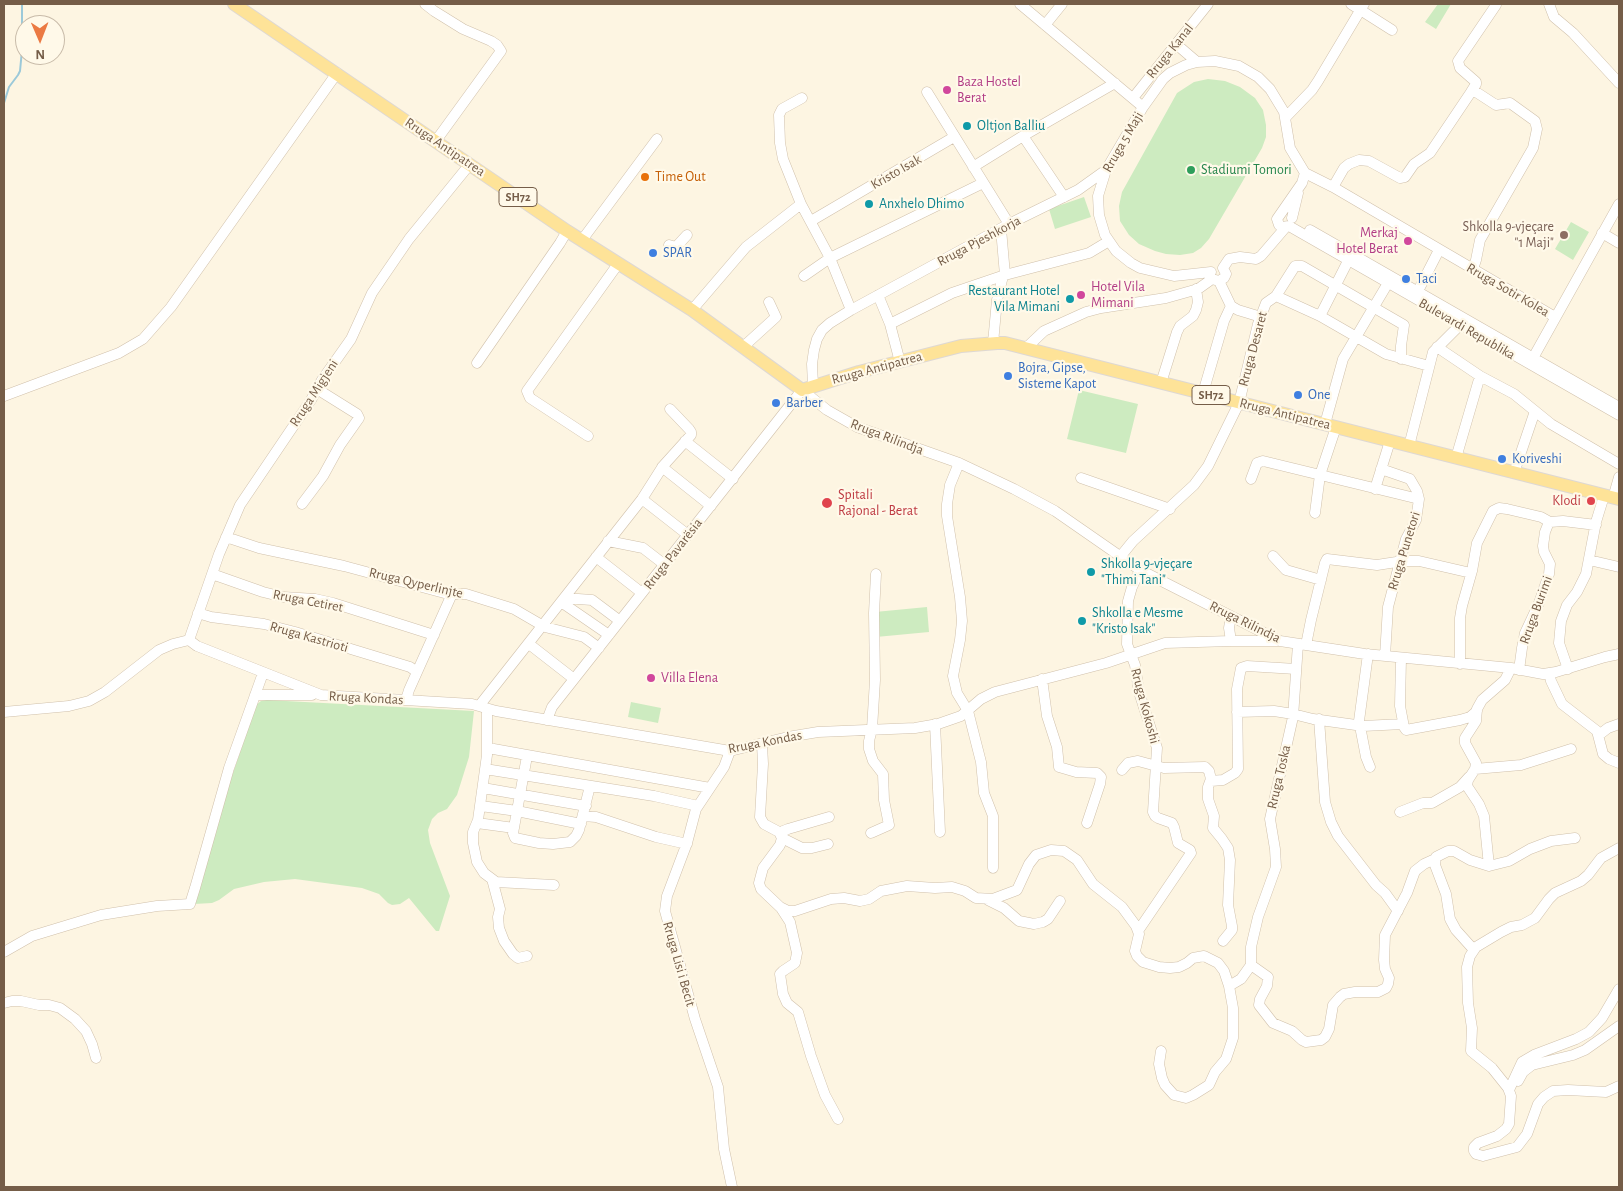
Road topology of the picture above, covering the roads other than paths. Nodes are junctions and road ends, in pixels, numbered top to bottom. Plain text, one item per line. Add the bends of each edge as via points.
1 (234, 4) edge
2 (425, 4) edge
3 (1020, 4) edge
4 (1062, 4) edge
5 (1208, 4) edge
6 (1352, 4) edge
7 (1549, 4) edge
8 (1496, 5) dead end
9 (1362, 7) edge
10 (1045, 25) junction
11 (1392, 30) dead end
12 (1176, 44) junction
13 (1197, 62) junction
14 (337, 73) junction
15 (1115, 83) junction
16 (1619, 83) edge
17 (927, 92) dead end
18 (1471, 92) junction
19 (802, 98) dead end
20 (1133, 98) junction
21 (1144, 107) junction
22 (1286, 118) junction
23 (1023, 136) junction
24 (954, 137) junction
25 (657, 139) dead end
26 (435, 142) junction
27 (470, 164) junction
28 (973, 167) junction
29 (1106, 170) junction
30 (1305, 173) junction
31 (983, 183) junction
32 (1299, 187) junction
33 (1332, 187) junction
34 (1064, 197) junction
35 (801, 204) junction
36 (1619, 204) edge
37 (1279, 216) junction
38 (811, 221) junction
39 (1290, 223) junction
40 (1005, 226) junction
41 (567, 231) junction
42 (1602, 233) junction
43 (688, 235) dead end
44 (582, 240) junction
45 (1109, 241) junction
46 (1619, 243) edge
47 (669, 245) dead end
48 (1439, 250) junction
49 (1263, 254) junction
50 (830, 258) junction
51 (1348, 261) junction
52 (618, 264) junction
53 (1473, 269) junction
54 (1004, 275) junction
55 (804, 276) dead end
56 (1214, 277) junction
57 (1388, 283) junction
58 (1336, 286) junction
59 (1196, 289) junction
60 (1418, 291) junction
61 (878, 295) junction
62 (1276, 296) junction
63 (769, 302) dead end
64 (1231, 306) junction
65 (1373, 307) junction
66 (692, 310) junction
67 (851, 310) junction
68 (1261, 316) junction
69 (1320, 316) junction
70 (1555, 317) junction
71 (890, 324) junction
72 (1460, 324) junction
73 (1355, 336) junction
74 (993, 343) junction
75 (743, 347) junction
76 (1437, 347) junction
77 (1026, 348) junction
78 (1533, 358) junction
79 (1401, 359) junction
80 (900, 362) junction
81 (477, 363) dead end
82 (1429, 366) junction
83 (1480, 376) junction
84 (1161, 383) junction
85 (807, 388) junction
86 (317, 389) junction
87 (1203, 393) junction
88 (4, 396) edge
89 (1239, 402) junction
90 (1619, 407) edge
91 (670, 409) dead end
92 (1534, 411) junction
93 (1619, 415) edge
94 (1330, 426) junction
95 (588, 436) dead end
96 (1390, 441) junction
97 (685, 442) junction
98 (1409, 446) junction
99 (1456, 458) junction
100 (959, 464) junction
101 (1619, 464) edge
102 (662, 468) junction
103 (1381, 469) junction
104 (1514, 473) junction
105 (1320, 475) junction
106 (1619, 477) edge
107 (1081, 478) dead end
108 (733, 479) junction
109 (1251, 479) dead end
110 (1375, 489) junction
111 (1612, 498) edge
112 (642, 499) junction
113 (1419, 499) junction
114 (302, 504) dead end
115 (711, 506) junction
116 (1170, 509) junction
117 (1314, 513) dead end
118 (1549, 522) junction
119 (1596, 525) junction
120 (688, 535) junction
121 (226, 537) junction
122 (608, 541) junction
123 (1273, 556) dead end
124 (596, 557) junction
125 (1120, 557) junction
126 (1589, 560) junction
127 (1399, 562) junction
128 (665, 565) junction
129 (1619, 567) edge
130 (1140, 570) junction
131 (1471, 573) junction
132 (212, 574) junction
133 (876, 574) dead end
134 (1321, 580) junction
135 (642, 593) junction
136 (452, 594) junction
137 (563, 600) junction
138 (198, 612) junction
139 (1230, 616) junction
140 (620, 621) junction
141 (542, 626) junction
142 (434, 635) junction
143 (609, 635) junction
144 (189, 640) junction
145 (1231, 641) junction
146 (1280, 641) junction
147 (529, 644) junction
148 (1302, 644) junction
149 (599, 648) junction
150 (1368, 654) junction
151 (1619, 654) edge
152 (1130, 655) junction
153 (1384, 656) junction
154 (1401, 658) junction
155 (1460, 664) junction
156 (1296, 668) junction
157 (1568, 668) junction
158 (1515, 669) junction
159 (416, 672) junction
160 (263, 673) junction
161 (1549, 673) junction
162 (574, 679) junction
163 (1042, 679) junction
164 (255, 695) junction
165 (320, 695) junction
166 (406, 700) junction
167 (483, 708) junction
168 (968, 711) junction
169 (1477, 711) junction
170 (4, 712) edge
171 (1237, 712) junction
172 (1293, 714) junction
173 (1319, 719) junction
174 (547, 720) junction
175 (935, 724) junction
176 (1403, 724) junction
177 (1619, 724) edge
178 (1360, 726) junction
179 (872, 729) junction
180 (1599, 735) junction
181 (762, 744) junction
182 (488, 748) junction
183 (1571, 749) dead end
184 (730, 751) junction
185 (527, 756) junction
186 (1619, 763) edge
187 (1155, 765) junction
188 (1370, 767) dead end
189 (485, 769) junction
190 (1122, 770) dead end
191 (1474, 771) junction
192 (524, 776) junction
193 (1211, 781) junction
194 (590, 786) junction
195 (483, 788) junction
196 (710, 788) junction
197 (520, 794) junction
198 (480, 806) junction
199 (698, 806) junction
200 (517, 811) junction
201 (1400, 812) dead end
202 (583, 815) junction
203 (829, 817) dead end
204 (477, 823) junction
205 (1086, 823) dead end
206 (514, 828) junction
207 (940, 832) dead end
208 (871, 833) dead end
209 (782, 838) junction
210 (1575, 838) dead end
211 (687, 844) junction
212 (828, 844) dead end
213 (1619, 848) edge
214 (1435, 859) junction
215 (1489, 866) junction
216 (993, 868) dead end
217 (492, 879) junction
218 (554, 885) dead end
219 (988, 900) junction
220 (1060, 901) dead end
221 (780, 907) junction
222 (1398, 911) junction
223 (1138, 930) junction
224 (1223, 941) dead end
225 (1474, 950) junction
226 (4, 952) edge
227 (527, 956) dead end
228 (1251, 964) junction
229 (1229, 986) junction
230 (1619, 989) edge
231 (4, 1003) edge
232 (1619, 1026) edge
233 (1161, 1051) dead end
234 (96, 1058) dead end
235 (1619, 1086) edge
236 (1510, 1093) junction
237 (838, 1119) dead end
238 (732, 1187) edge

1 - 14 main road, Rruga Antipatrea / SH72
2 - 26 street via 434,12 492,41 501,51
3 - 10 street, Rruga 5 Maji
4 - 10 street
5 - 12 street, Rruga Kanal
6 - 9 street
7 - 16 street via 1554,17
8 - 18 street via 1458,61 1460,68 1476,82
9 - 11 street
9 - 22 street via 1312,90
10 - 15 street, Rruga 5 Maji
12 - 13 street
12 - 20 street, Rruga Kanal
13 - 21 street, Rruga 5 Maji via 1163,79
13 - 22 street, Rruga 5 Maji via 1222,62 1251,72 1270,89
14 - 26 main road, Rruga Antipatrea / SH72
14 - 88 street via 171,307 143,339 119,353
15 - 20 street, Rruga 5 Maji
15 - 23 street
17 - 24 street
18 - 33 street via 1430,152 1405,176 1400,178 1369,160 1359,160 1344,168
18 - 53 street via 1496,105 1510,103 1533,118 1537,126 1531,152 1480,240
19 - 35 street via 782,108 779,116 783,159
20 - 21 street, Rruga 5 Maji
21 - 29 street, Rruga 5 Maji
22 - 30 street, Rruga 5 Maji via 1290,148
23 - 28 street
23 - 34 street
24 - 28 street
24 - 38 street, Kristo Isak
25 - 44 street
26 - 27 main road, Rruga Antipatrea / SH72
27 - 41 main road, Rruga Antipatrea / SH72
27 - 86 street, Rruga Migjeni via 405,245 372,293 351,339
28 - 31 street
29 - 34 street, Rruga Pjeshkorja
29 - 45 street, Rruga 5 Maji via 1098,206 1101,225
30 - 32 street
30 - 33 street, Rruga Sotir Kolea
31 - 40 street
31 - 50 street
32 - 37 street
32 - 39 street
33 - 48 street, Rruga Sotir Kolea
34 - 40 street, Rruga Pjeshkorja
35 - 38 street
35 - 66 street via 746,247
36 - 42 street
37 - 39 street via 1279,225
37 - 49 street
38 - 50 street
39 - 49 street
39 - 51 street, Bulevardi Republika
39 - 60 street, Bulevardi Republika
40 - 54 street
40 - 61 street, Rruga Pjeshkorja
41 - 44 main road, Rruga Antipatrea / SH72
41 - 81 street
42 - 46 street
42 - 70 street
43 - 47 street via 676,247
44 - 52 main road, Rruga Antipatrea / SH72
45 - 54 street via 1089,253
45 - 56 street, Rruga 5 Maji via 1123,258 1140,268 1174,276
48 - 53 street, Rruga Sotir Kolea
48 - 60 street
49 - 56 street via 1256,259 1229,259 1224,268 1212,269
50 - 55 street
50 - 67 street
51 - 57 street, Bulevardi Republika
51 - 58 street
52 - 66 main road, Rruga Antipatrea / SH72
52 - 95 street via 528,391 530,398
53 - 70 street, Rruga Sotir Kolea
54 - 71 street via 952,293
54 - 74 street via 997,300
56 - 59 street
56 - 64 street
57 - 65 street
57 - 72 street, Bulevardi Republika
58 - 62 street, Rruga Desaret via 1298,265
58 - 65 street
58 - 69 street
59 - 77 street via 1166,298 1086,312 1037,336
59 - 84 street via 1196,310 1177,332
60 - 78 street, Bulevardi Republika
61 - 67 street, Rruga Pjeshkorja
61 - 71 street
62 - 68 street, Rruga Desaret via 1266,303
62 - 69 street
63 - 75 street via 776,317
64 - 68 street
64 - 87 street
65 - 73 street
65 - 79 street via 1404,325
66 - 75 main road, Rruga Antipatrea / SH72
67 - 85 street, Rruga Pjeshkorja via 826,327 817,339
68 - 89 street, Rruga Desaret
69 - 73 street
70 - 78 street
71 - 80 street
72 - 76 street
72 - 93 street, Bulevardi Republika
73 - 79 street
73 - 94 street via 1339,370
74 - 77 main road, Rruga Antipatrea / SH72
74 - 80 main road, Rruga Antipatrea / SH72 via 961,346
75 - 85 main road, Rruga Antipatrea / SH72
76 - 82 street via 1432,352
76 - 83 street
77 - 84 main road, Rruga Antipatrea / SH72
78 - 90 street, Bulevardi Republika
79 - 82 street
80 - 85 main road, Rruga Antipatrea / SH72
82 - 98 street
83 - 92 street via 1514,394
83 - 99 street
84 - 87 main road, Rruga Antipatrea / SH72
85 - 100 street, Rruga Rilindja via 827,410 857,427
85 - 108 street, Rruga Pavarësia
86 - 114 street via 359,418
86 - 121 street, Rruga Migjeni via 245,496
87 - 89 main road, Rruga Antipatrea / SH72
89 - 94 main road, Rruga Antipatrea / SH72
89 - 116 street, Rruga Desaret via 1203,475
91 - 97 street via 690,430 691,435
92 - 101 street
92 - 104 street
94 - 96 main road, Rruga Antipatrea / SH72
94 - 105 street
96 - 98 main road, Rruga Antipatrea / SH72
96 - 103 street
97 - 102 street
97 - 108 street
98 - 99 main road, Rruga Antipatrea / SH72
99 - 104 main road, Rruga Antipatrea / SH72
100 - 125 street, Rruga Rilindja via 1055,511
100 - 168 street via 950,485 947,516 962,616 953,676 957,693
102 - 112 street
102 - 115 street
103 - 110 street
103 - 113 street, Rruga Punetori via 1410,479
104 - 111 main road, Rruga Antipatrea / SH72
105 - 109 street via 1260,461
105 - 110 street
105 - 117 street
106 - 111 street
107 - 116 street
108 - 115 street, Rruga Pavarësia
110 - 113 street
111 - 119 street
112 - 120 street
112 - 122 street
113 - 127 street, Rruga Punetori via 1416,520
115 - 120 street, Rruga Pavarësia
116 - 125 street, Rruga Desaret via 1133,541
118 - 119 street
118 - 131 street via 1541,517 1497,509 1490,516 1478,543
118 - 158 street, Rruga Burimi via 1543,546 1550,564 1549,574 1525,633
119 - 126 street
120 - 128 street, Rruga Pavarësia
121 - 132 street, Rruga Migjeni
121 - 136 street, Rruga Qyperlinjte via 266,550
122 - 124 street
122 - 128 street via 643,548
123 - 134 street via 1286,570
124 - 135 street
124 - 137 street
125 - 130 street, Rruga Rilindja
126 - 129 street
126 - 157 street via 1586,574 1561,621 1559,643
127 - 131 street via 1419,561
127 - 134 street, Rruga Toska via 1377,566 1328,559
127 - 153 street, Rruga Punetori via 1388,607
128 - 135 street, Rruga Pavarësia
130 - 139 street, Rruga Rilindja
130 - 152 street, Rruga Kokoshi via 1128,601 1127,644
131 - 155 street via 1460,618
132 - 138 street, Rruga Migjeni
132 - 142 street, Rruga Cetiret via 263,592 333,603
133 - 179 street
134 - 148 street, Rruga Toska
135 - 140 street, Rruga Pavarësia
136 - 141 street, Rruga Qyperlinjte via 466,594 514,609
136 - 142 street
137 - 140 street via 592,600
137 - 141 street
137 - 143 street
138 - 144 street, Rruga Migjeni
138 - 159 street, Rruga Kastrioti via 295,632 410,667
139 - 145 street
139 - 146 street, Rruga Rilindja
140 - 143 street, Rruga Pavarësia
141 - 147 street
141 - 149 street, Rruga Qyperlinjte via 584,636
142 - 159 street
143 - 149 street, Rruga Pavarësia
144 - 160 street, Rruga Kondas
144 - 170 street via 159,650 89,701 63,707
145 - 146 street, Rruga Kondas
145 - 152 street, Rruga Kondas via 1165,643
146 - 148 street, Rruga Rilindja
147 - 162 street
147 - 167 street
148 - 150 street, Rruga Rilindja
148 - 156 street, Rruga Toska
149 - 162 street, Rruga Pavarësia
150 - 153 street, Rruga Rilindja
150 - 178 street
151 - 157 street, Rruga Rilindja
152 - 163 street, Rruga Kondas
152 - 187 street, Rruga Kokoshi via 1157,748
153 - 154 street, Rruga Rilindja
154 - 155 street, Rruga Rilindja
154 - 176 street
155 - 158 street, Rruga Rilindja
156 - 171 street via 1241,668
156 - 172 street, Rruga Toska
157 - 161 street, Rruga Rilindja
158 - 161 street, Rruga Rilindja
158 - 169 street via 1483,697
159 - 166 street
160 - 164 street
160 - 165 street, Rruga Kondas
161 - 180 street via 1562,704
162 - 174 street, Rruga Pavarësia via 550,710
163 - 168 street, Rruga Kondas via 988,694
163 - 205 street via 1059,767 1093,772 1101,777
164 - 165 street
164 - 226 street via 229,768 190,904 101,915 32,936
165 - 166 street, Rruga Kondas
166 - 167 street, Rruga Kondas via 472,704
167 - 174 street, Rruga Kondas
167 - 182 street
168 - 175 street, Rruga Kondas
168 - 216 street via 981,762 984,793 993,816
169 - 176 street via 1470,717 1416,729 1406,730
169 - 191 street via 1476,721 1465,741 1475,760
171 - 172 street
171 - 193 street via 1238,769 1223,780
172 - 173 street
172 - 228 street, Rruga Toska via 1270,819 1276,867 1258,917 1251,947
173 - 178 street
173 - 222 street via 1325,802 1331,822 1338,836
174 - 184 street, Rruga Kondas
175 - 179 street, Rruga Kondas
175 - 207 street
176 - 178 street
177 - 180 street
178 - 188 street
179 - 181 street, Rruga Kondas via 818,732
179 - 208 street via 869,749 882,774 889,825
180 - 186 street via 1603,754
181 - 184 street, Rruga Kondas
181 - 209 street via 760,816 764,824
182 - 185 street
182 - 189 street
183 - 191 street via 1520,765
184 - 196 street, Rruga Lisi i Becit
185 - 192 street
185 - 196 street
187 - 190 street via 1132,762
187 - 193 street via 1205,767
187 - 223 street, Rruga Kokoshi via 1155,816 1172,823 1178,843 1191,853
189 - 192 street
189 - 195 street
191 - 201 street via 1460,787 1432,803
191 - 215 street via 1467,786 1484,816
192 - 194 street
192 - 197 street
193 - 224 street via 1208,799 1214,816 1212,828 1226,844 1230,860 1228,905 1232,926
194 - 199 street
194 - 202 street
195 - 197 street
195 - 198 street
196 - 199 street, Rruga Lisi i Becit
197 - 200 street
197 - 202 street
198 - 200 street
198 - 204 street
199 - 211 street, Rruga Lisi i Becit
200 - 202 street
200 - 206 street
202 - 206 street via 574,840 565,843 538,843 515,838
202 - 211 street
203 - 209 street via 783,831
204 - 206 street
204 - 217 street via 473,832 474,852 481,869
209 - 212 street via 802,848
209 - 221 street via 763,868 759,883
210 - 215 street via 1551,841 1509,861
211 - 238 street, Rruga Lisi i Becit via 667,896 665,917 718,1088 724,1149
213 - 225 street via 1604,855 1581,881 1555,893 1535,918 1506,929
214 - 215 street via 1451,851
214 - 222 street via 1415,871
214 - 225 street via 1453,925
217 - 218 street via 501,883
217 - 227 street via 500,909 498,928 513,954 518,958
219 - 220 street via 1019,921 1034,924 1048,919
219 - 221 street via 974,897 957,887 907,886 881,891 860,901 831,899 795,911
219 - 223 street via 1017,890 1036,855 1060,849 1073,856 1093,884 1122,907
221 - 237 street via 790,922 798,953 795,964 780,974 783,994 786,1003 798,1012 825,1094
222 - 228 street via 1389,924 1384,941 1385,968 1389,978 1386,988 1340,997 1333,1005 1328,1029 1321,1040 1302,1040 1292,1031 1273,1023 1259,1004 1268,977
223 - 229 street via 1135,951 1143,962 1170,968 1204,956 1220,966
225 - 236 street via 1467,967 1471,1051 1492,1068
228 - 229 street via 1241,979
229 - 233 street via 1234,1016 1231,1044 1226,1059 1209,1085 1186,1098 1169,1090 1160,1072
230 - 236 street via 1602,1018 1589,1032 1522,1062
231 - 234 street via 12,1001 60,1008 86,1031
232 - 236 street via 1585,1050 1528,1067
235 - 236 street via 1606,1092 1553,1092 1538,1104 1527,1134 1518,1147 1483,1156 1476,1154 1475,1145 1497,1136 1509,1124

